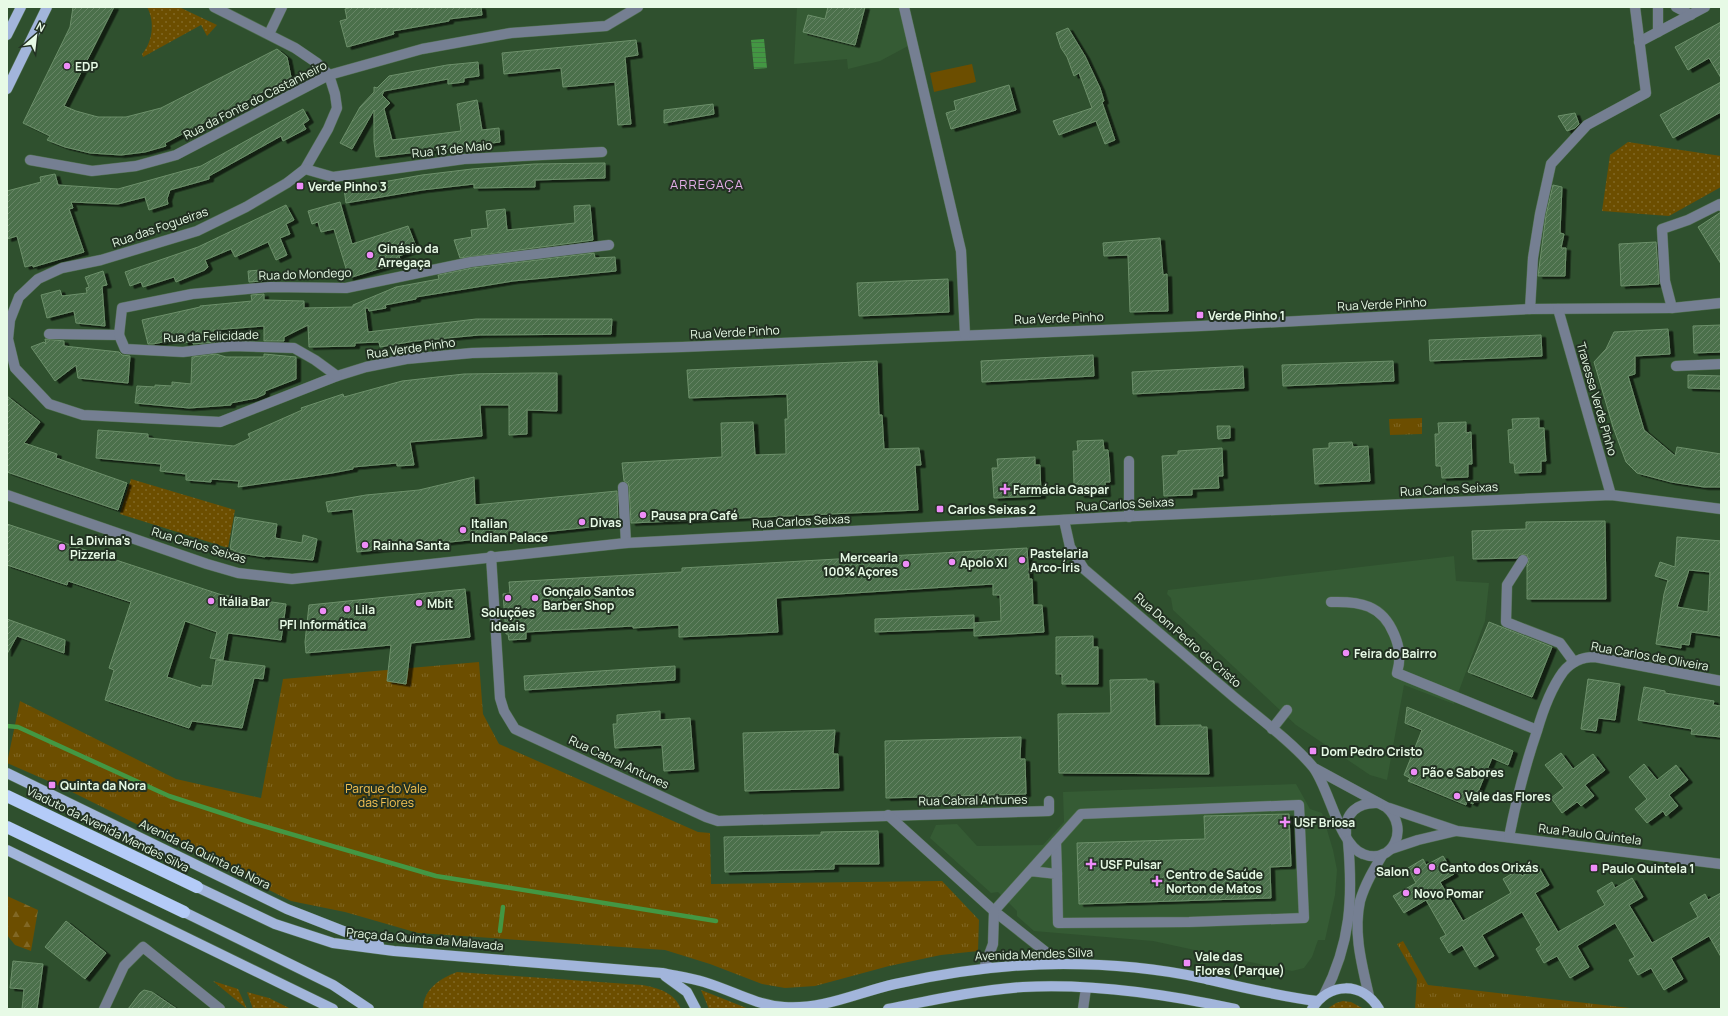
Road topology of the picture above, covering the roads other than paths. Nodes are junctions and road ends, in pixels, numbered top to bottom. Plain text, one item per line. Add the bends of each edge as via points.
1 (21, 7) edge
2 (47, 7) edge
3 (214, 7) edge
4 (282, 7) edge
5 (638, 7) edge
6 (904, 7) edge
7 (1635, 7) edge
8 (1658, 7) edge
9 (1676, 7) edge
10 (1705, 7) edge
11 (1691, 15) junction
12 (1658, 32) junction
13 (269, 34) junction
14 (7, 35) edge
15 (1639, 42) junction
16 (329, 75) junction
17 (7, 89) edge
18 (602, 152) dead end
19 (30, 160) dead end
20 (305, 169) junction
21 (1721, 205) edge
22 (610, 245) dead end
23 (19, 297) joint
24 (1721, 303) edge
25 (1672, 308) junction
26 (1530, 309) junction
27 (1558, 309) junction
28 (49, 334) dead end
29 (119, 335) junction
30 (965, 335) junction
31 (1721, 364) edge
32 (1676, 366) dead end
33 (337, 376) junction
34 (1129, 461) dead end
35 (622, 487) dead end
36 (7, 495) edge
37 (1611, 495) junction
38 (1721, 510) edge
39 (1129, 517) junction
40 (1064, 520) junction
41 (626, 543) junction
42 (491, 556) junction
43 (1522, 560) dead end
44 (1331, 602) dead end
45 (1574, 662) junction
46 (1721, 681) edge
47 (1287, 710) dead end
48 (1272, 729) junction
49 (1537, 730) junction
50 (1314, 768) junction
51 (7, 773) edge
52 (7, 796) edge
53 (1049, 801) dead end
54 (1382, 805) junction
55 (888, 815) junction
56 (7, 827) edge
57 (1457, 831) junction
58 (1509, 837) junction
59 (1347, 838) junction
60 (1056, 842) junction
61 (7, 850) edge
62 (1387, 851) junction
63 (1721, 864) edge
64 (1030, 871) junction
65 (1057, 874) junction
66 (196, 887) joint
67 (994, 911) junction
68 (184, 912) joint
69 (394, 951) junction
70 (1061, 964) junction
71 (984, 968) junction
72 (662, 973) junction
73 (1086, 988) junction
74 (1369, 996) junction
75 (1318, 1002) edge
76 (104, 1009) edge
77 (220, 1009) edge
78 (333, 1009) edge
79 (369, 1009) edge
80 (696, 1009) edge
81 (888, 1009) edge
82 (1083, 1009) edge
83 (1235, 1009) edge
84 (1379, 1009) edge

1 - 14 main road
2 - 17 main road
3 - 13 street
4 - 13 street
5 - 16 street, Rua da Fonte do Castanheiro via 606,26 511,33 430,47
6 - 30 street via 961,251
7 - 15 street
8 - 12 street
9 - 11 street
10 - 11 street
11 - 12 street
12 - 15 street
13 - 16 street via 317,63
15 - 26 street via 1646,93 1587,125 1551,164 1536,243
16 - 19 street, Rua da Fonte do Castanheiro via 176,155 136,166 92,170
16 - 20 street via 337,108
18 - 20 street, Rua 13 de Maio via 464,159 333,177
20 - 23 street, Rua das Fogueiras via 287,183 246,207 197,231 101,260 62,268 38,279
21 - 25 street via 1662,230 1665,281
22 - 29 street, Rua do Mondego via 471,262 346,288 270,287 192,294 122,308
23 - 33 street, Rua Verde Pinho via 10,320 8,339 15,368 49,404 83,415 220,422
24 - 25 street, Rua Verde Pinho
25 - 27 street, Rua Verde Pinho
26 - 27 street, Rua Verde Pinho
26 - 30 street, Rua Verde Pinho
27 - 37 street, Travessa Verde Pinho
28 - 29 street
29 - 33 street, Rua da Felicidade via 125,348 183,352 232,346 294,348
30 - 33 street, Rua Verde Pinho via 682,348 472,353 406,360 366,367
31 - 32 street
34 - 39 street
35 - 41 street
36 - 42 street, Rua Carlos Seixas via 238,573 292,578
37 - 38 street, Rua Carlos Seixas
37 - 39 street, Rua Carlos Seixas
39 - 40 street, Rua Carlos Seixas
40 - 41 street, Rua Carlos Seixas
40 - 48 street, Rua Dom Pedro de Cristo via 1070,547 1084,569
41 - 42 street, Rua Carlos Seixas
42 - 55 street, Rua Cabral Antunes via 500,698 504,711 515,729 718,821
43 - 45 street via 1508,585 1506,622 1560,643
44 - 49 street via 1363,604 1380,612 1390,623 1399,646 1400,662 1397,673
45 - 46 street, Rua Carlos de Oliveira via 1584,657 1594,657
45 - 49 street via 1563,672 1549,696
47 - 48 street
48 - 50 street, Rua Dom Pedro de Cristo
49 - 58 street via 1529,752
50 - 54 street, Rua Dom Pedro de Cristo
50 - 59 street, Rua Dom Pedro de Cristo
51 - 69 main road, Avenida da Quinta da Nora via 287,909
52 - 66 highway, Viaduto da Avenida Mendes Silva
53 - 55 street, Rua Cabral Antunes via 1049,811
54 - 57 street, Rua Paulo Quintela
54 - 59 street, Rua Dom Pedro de Cristo via 1364,804 1353,810 1345,827
54 - 62 street, Rua Dom Pedro de Cristo via 1393,812 1399,827 1398,835
55 - 67 street
56 - 68 highway
57 - 58 street, Rua Paulo Quintela
57 - 62 street, Rua Paulo Quintela via 1418,840
58 - 63 street, Rua Paulo Quintela
59 - 62 street, Rua Dom Pedro de Cristo via 1352,848 1367,856
59 - 75 street, Rua Dom Pedro de Cristo via 1351,882 1347,933 1341,957
60 - 64 street
60 - 65 street
60 - 65 street via 1081,814 1300,805 1304,918 1058,923
61 - 78 main road
62 - 74 street, Rua Dom Pedro de Cristo via 1365,887 1360,902 1360,958
64 - 65 street
64 - 67 street
66 - 69 main road, Praça da Quinta da Malavada via 304,935 333,943
67 - 70 street
67 - 71 street via 993,944
68 - 79 main road via 333,985
69 - 72 main road, Praça da Quinta da Malavada
70 - 71 main road, Avenida Mendes Silva
70 - 75 main road, Avenida Mendes Silva via 1154,970
71 - 72 main road, Avenida Mendes Silva via 893,984 818,1005 785,1007 757,1002 704,982
72 - 80 main road via 687,992
73 - 81 main road via 1024,987
73 - 82 street
73 - 83 main road via 1146,993
74 - 75 main road, Avenida Mendes Silva via 1358,990 1346,988 1334,990
74 - 84 main road
76 - 77 street via 124,966 143,947

